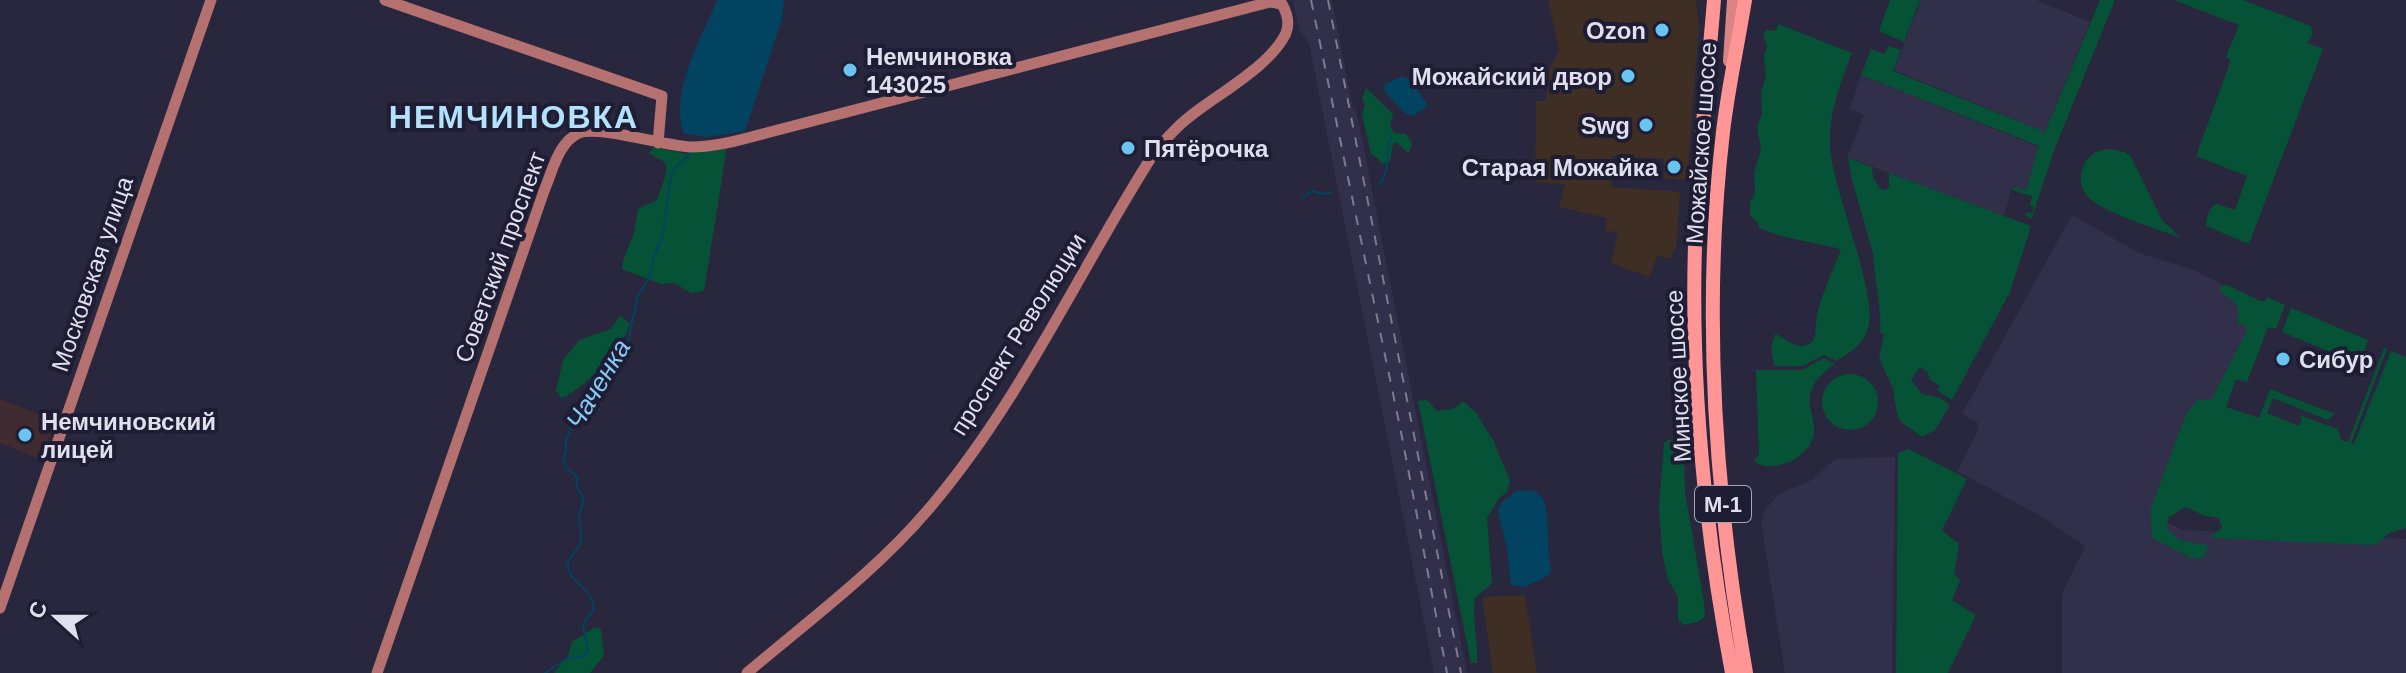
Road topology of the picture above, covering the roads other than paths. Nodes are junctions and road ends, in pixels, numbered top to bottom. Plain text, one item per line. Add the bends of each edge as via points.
1 (211, 0) edge
2 (385, 0) edge
3 (1714, 0) edge
4 (1733, 0) edge
5 (1745, 0) edge
6 (1277, 1) edge
7 (1723, 132) junction
8 (658, 143) junction
9 (1696, 219) joint
10 (1714, 288) joint
11 (0, 608) edge
12 (377, 673) edge
13 (747, 673) edge
14 (1732, 673) edge
15 (1746, 673) edge

1 - 11 street, Московская улица
2 - 8 street via 662,96
3 - 9 highway, Можайское шоссе / М-1
4 - 7 main road, Можайское шоссе / М-1
5 - 7 highway, М-1
6 - 8 street, Советский проспект via 759,135 699,146
6 - 13 street, проспект Революции via 1287,15 1284,37 1154,153 1016,389 943,492 885,555
7 - 10 highway, Можайское шоссе / М-1
8 - 12 street, Советский проспект via 586,132 572,138 558,156
9 - 14 highway, Минское шоссе / М-1 via 1698,391 1719,599
10 - 15 highway, Минское шоссе / М-1 via 1718,447

